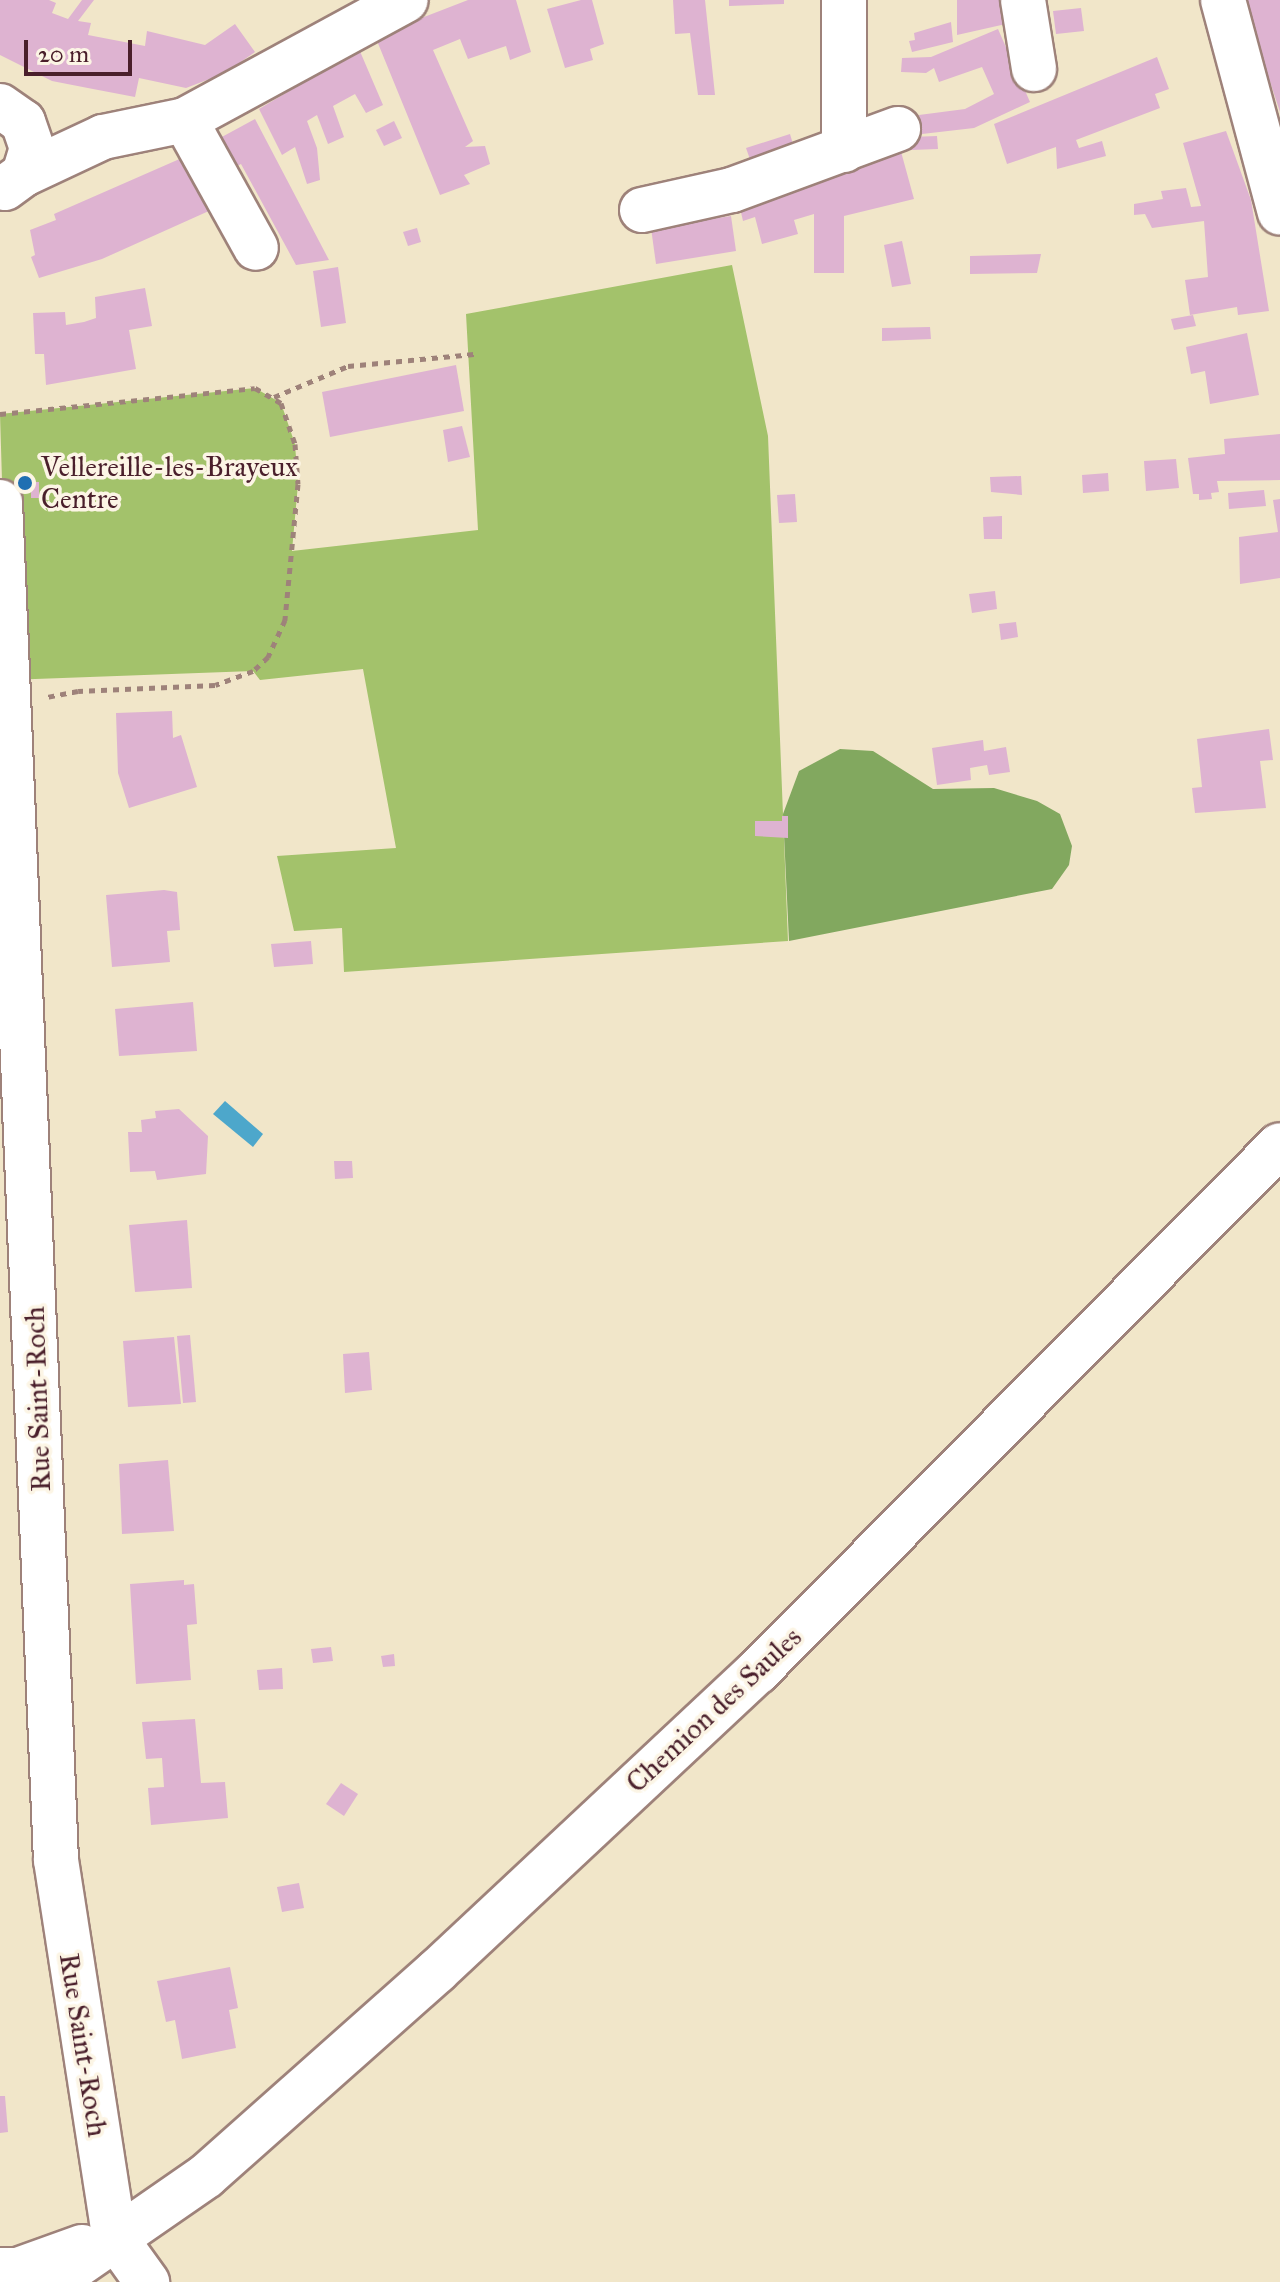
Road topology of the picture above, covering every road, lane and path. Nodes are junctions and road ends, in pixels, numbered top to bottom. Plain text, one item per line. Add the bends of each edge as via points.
1 (406, 0) edge
2 (844, 0) edge
3 (1023, 0) edge
4 (1223, 0) edge
5 (1034, 69) dead end
6 (8, 112) edge
7 (185, 120) junction
8 (898, 129) dead end
9 (103, 137) junction
10 (844, 150) junction
11 (8, 189) edge
12 (642, 210) dead end
13 (1280, 212) edge
14 (256, 248) dead end
15 (476, 354) dead end
16 (274, 397) junction
17 (0, 414) edge
18 (0, 502) edge
19 (9, 711) junction
20 (7, 807) edge
21 (1280, 1145) edge
22 (114, 2236) junction
23 (0, 2270) edge
24 (53, 2282) edge
25 (147, 2282) edge

1 - 7 street
2 - 10 street
3 - 5 street
4 - 13 street
6 - 9 street
6 - 11 street via 32,148
7 - 9 street
7 - 14 street
8 - 10 street
9 - 11 street
10 - 12 street via 732,190
15 - 16 path via 348,366
16 - 17 path via 255,388
16 - 19 path via 289,418 298,484 285,620 268,657 253,671 215,685 78,691
18 - 19 street, Rue Saint-Roch
19 - 20 street, Rue Saint-Roch
20 - 22 street, Rue Saint-Roch via 56,1860
21 - 22 street, Chemion des Saules via 913,1518 594,1824 217,2167
22 - 23 street via 18,2270
22 - 24 street
22 - 25 street, Rue Saint-Roch

